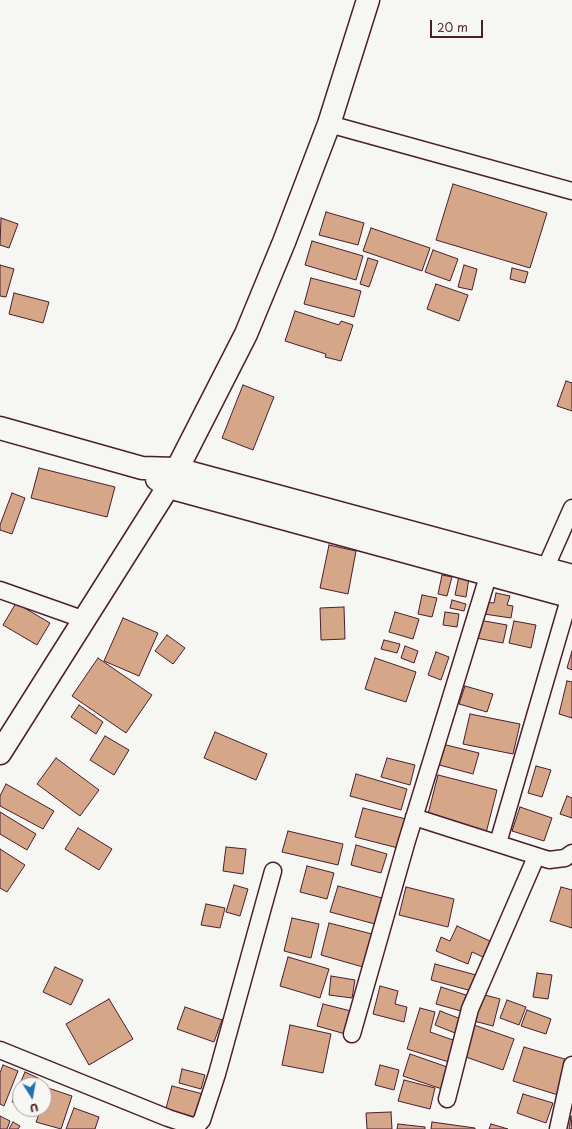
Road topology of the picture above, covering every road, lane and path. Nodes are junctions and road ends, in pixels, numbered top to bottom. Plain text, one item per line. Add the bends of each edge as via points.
1 (368, 0) edge
2 (329, 124) junction
3 (572, 191) edge
4 (0, 428) edge
5 (173, 478) junction
6 (572, 508) edge
7 (545, 569) junction
8 (489, 573) junction
9 (572, 589) edge
10 (0, 590) edge
11 (85, 620) junction
12 (0, 753) edge
13 (414, 817) junction
14 (498, 843) junction
15 (536, 857) junction
16 (570, 857) edge
17 (273, 871) dead end
18 (352, 1034) dead end
19 (0, 1050) edge
20 (572, 1065) edge
21 (447, 1099) dead end
22 (558, 1129) edge

1 - 2 main road
2 - 3 street
2 - 5 main road via 246,334
4 - 5 main road
5 - 7 main road
5 - 8 main road
5 - 11 main road
6 - 7 street
7 - 9 main road
8 - 9 main road
8 - 13 street
9 - 14 street
10 - 11 street
11 - 12 main road
13 - 14 street
13 - 18 street
14 - 15 street
15 - 16 street via 549,860
15 - 21 street via 470,1009
17 - 19 street via 215,1080 202,1120 196,1127
20 - 22 street

